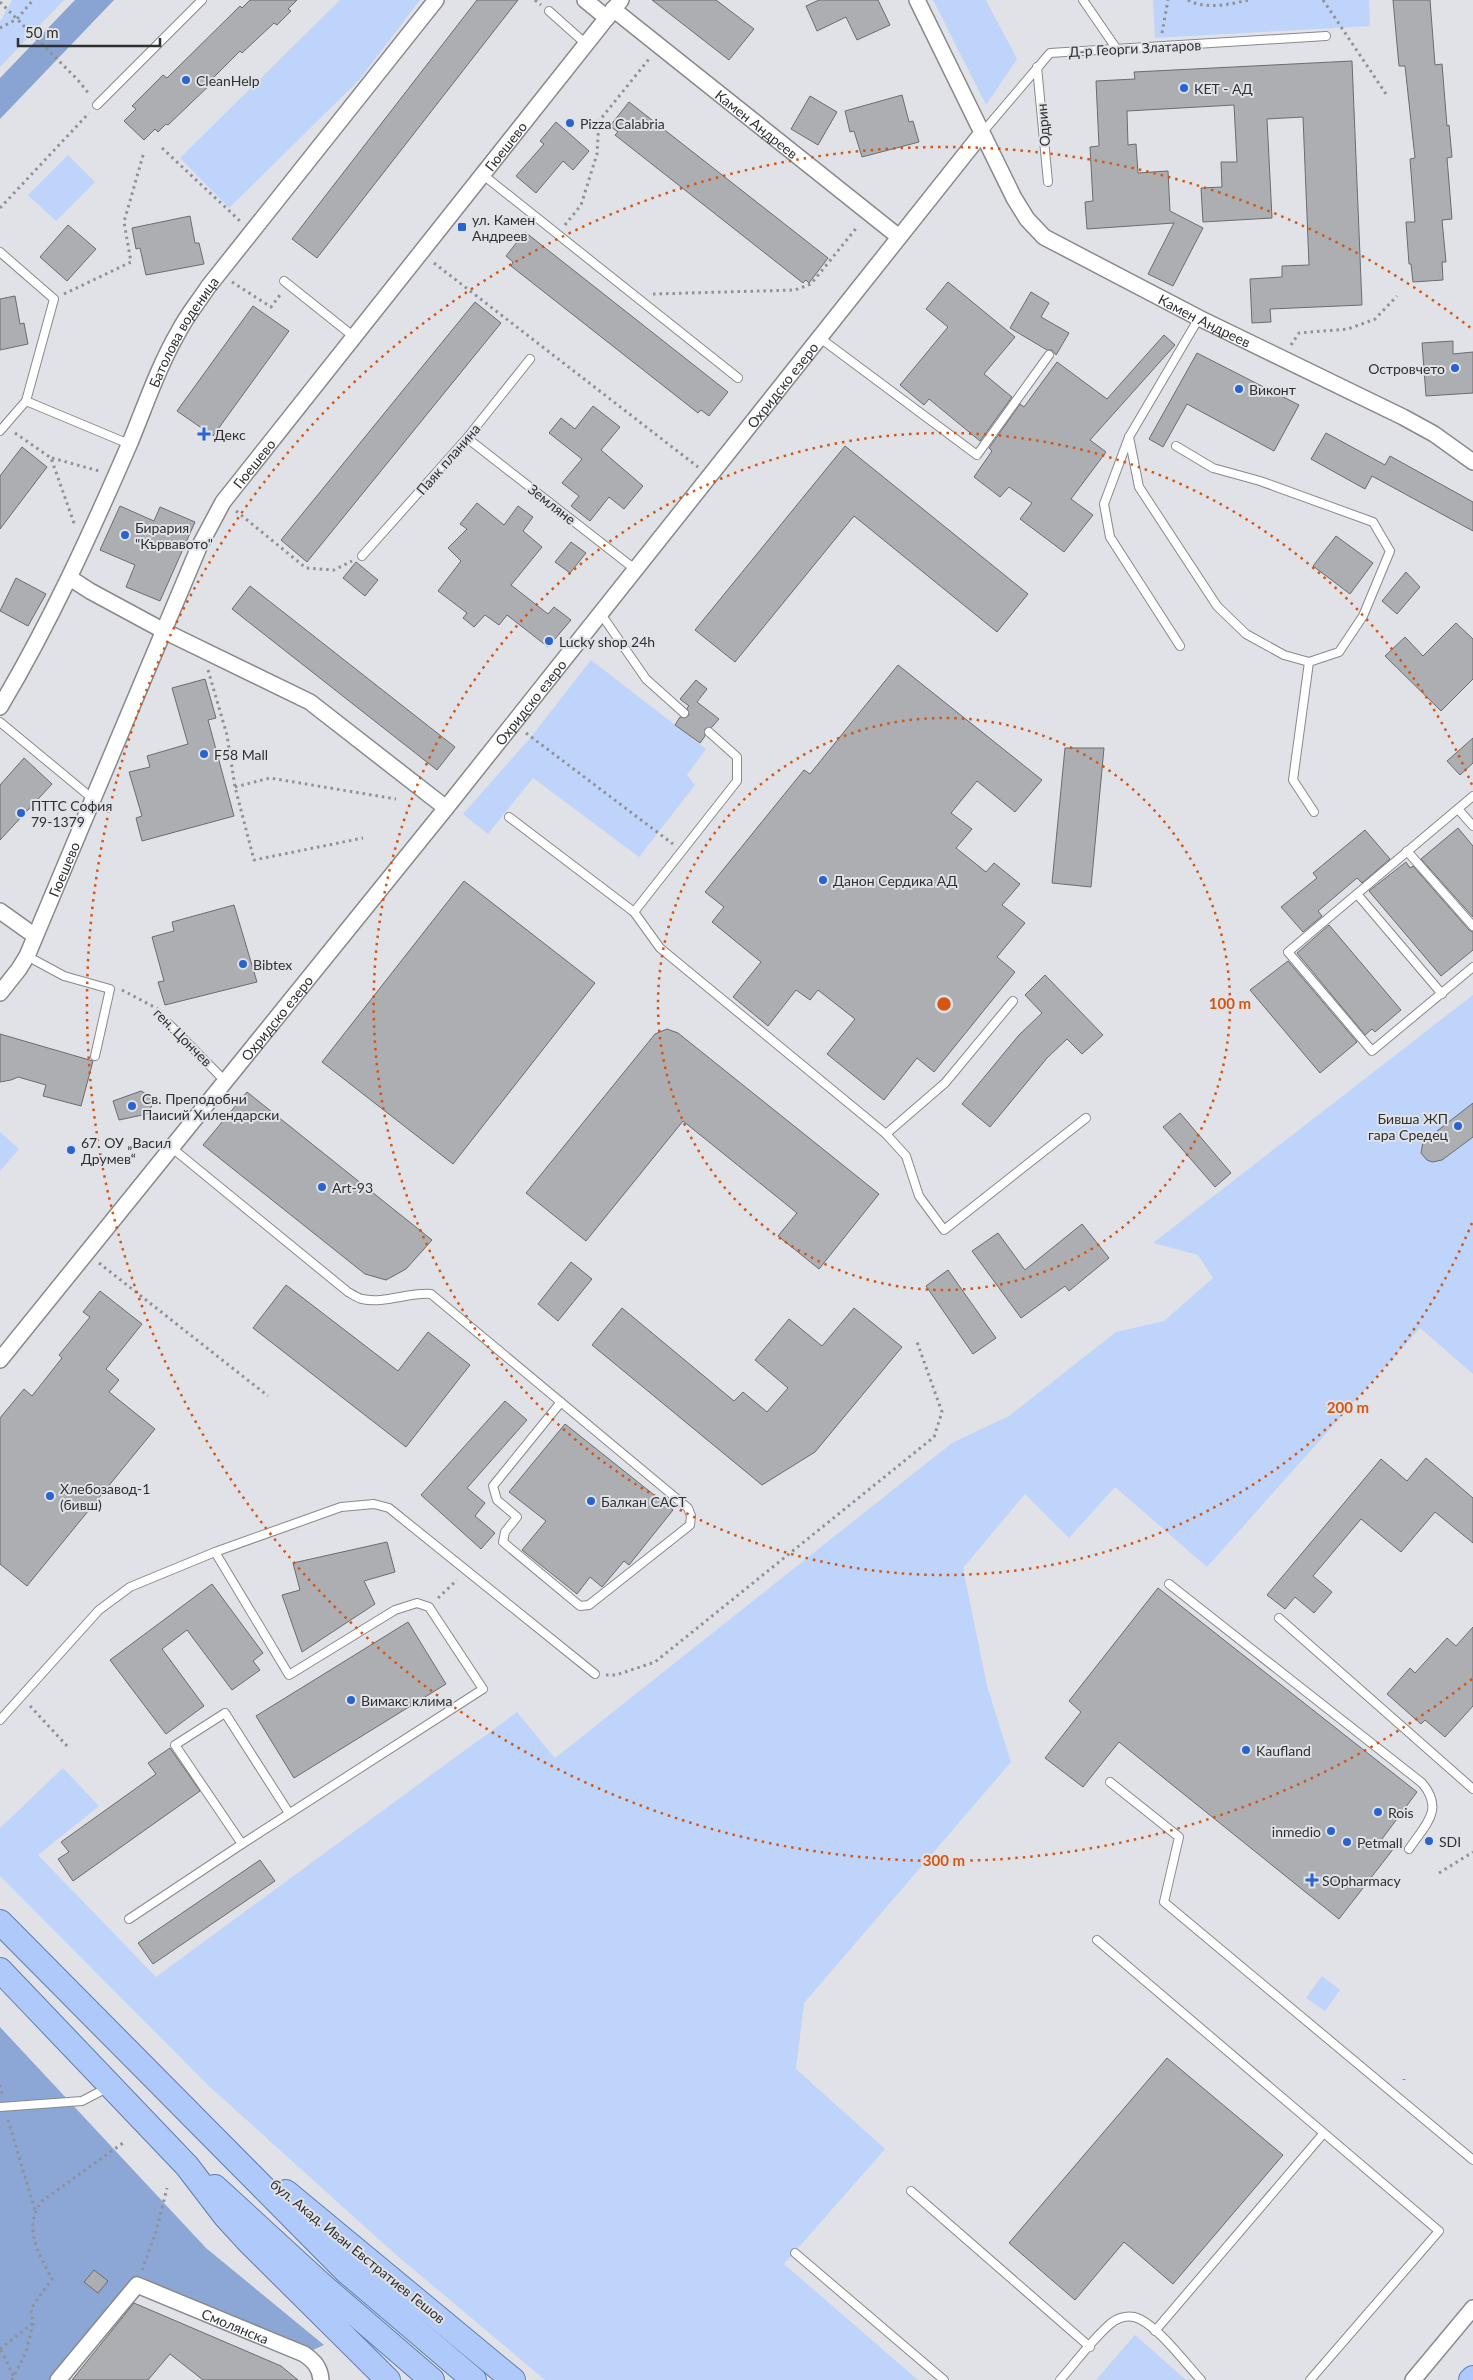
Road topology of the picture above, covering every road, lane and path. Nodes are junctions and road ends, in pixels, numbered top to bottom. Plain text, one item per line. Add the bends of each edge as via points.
1 (33, 0) edge
2 (202, 0) edge
3 (436, 0) edge
4 (585, 0) edge
5 (917, 0) edge
6 (1083, 0) edge
7 (1168, 0) edge
8 (1188, 0) edge
9 (1248, 0) edge
10 (1323, 0) edge
11 (0, 2) edge
12 (614, 9) edge
13 (549, 11) dead end
14 (17, 18) junction
15 (0, 28) edge
16 (1326, 36) dead end
17 (586, 44) junction
18 (659, 46) junction
19 (1160, 46) junction
20 (1116, 48) junction
21 (1038, 67) junction
22 (1386, 94) dead end
23 (97, 105) junction
24 (982, 133) junction
25 (162, 148) dead end
26 (144, 152) dead end
27 (482, 174) junction
28 (1048, 182) dead end
29 (0, 208) edge
30 (868, 214) junction
31 (252, 232) junction
32 (558, 235) junction
33 (899, 237) junction
34 (0, 252) edge
35 (420, 252) junction
36 (219, 274) junction
37 (286, 283) joint
38 (633, 294) junction
39 (1397, 296) dead end
40 (54, 299) junction
41 (1199, 318) junction
42 (353, 336) junction
43 (820, 338) junction
44 (1049, 355) dead end
45 (1284, 357) junction
46 (530, 359) dead end
47 (738, 378) dead end
48 (26, 401) junction
49 (2, 426) edge
50 (1129, 437) junction
51 (467, 438) junction
52 (129, 444) junction
53 (1176, 446) dead end
54 (51, 458) junction
55 (1473, 462) edge
56 (115, 475) junction
57 (710, 477) junction
58 (223, 502) junction
59 (83, 549) junction
60 (362, 556) joint
61 (636, 570) junction
62 (70, 578) junction
63 (601, 614) junction
64 (164, 631) junction
65 (1180, 646) dead end
66 (201, 649) junction
67 (1309, 662) junction
68 (0, 707) edge
69 (684, 713) dead end
70 (0, 722) edge
71 (513, 724) junction
72 (709, 732) dead end
73 (235, 787) junction
74 (1473, 796) edge
75 (396, 798) dead end
76 (93, 799) junction
77 (446, 808) junction
78 (1458, 809) junction
79 (1314, 812) dead end
80 (509, 817) dead end
81 (1473, 826) edge
82 (363, 838) dead end
83 (682, 850) junction
84 (1407, 851) junction
85 (1357, 894) junction
86 (0, 911) edge
87 (634, 912) junction
88 (1473, 926) edge
89 (35, 936) junction
90 (27, 956) junction
91 (1473, 966) edge
92 (110, 989) junction
93 (0, 993) edge
94 (1442, 994) junction
95 (1012, 1001) dead end
96 (169, 1024) joint
97 (95, 1056) dead end
98 (225, 1081) junction
99 (1086, 1118) dead end
100 (886, 1134) junction
101 (172, 1148) junction
102 (86, 1253) junction
103 (917, 1342) dead end
104 (0, 1360) edge
105 (268, 1396) dead end
106 (561, 1402) junction
107 (215, 1552) junction
108 (466, 1570) junction
109 (1169, 1584) dead end
110 (429, 1607) junction
111 (1279, 1618) dead end
112 (595, 1674) joint
113 (21, 1696) junction
114 (0, 1720) edge
115 (68, 1747) dead end
116 (1110, 1782) dead end
117 (1473, 1789) edge
118 (289, 1813) junction
119 (242, 1844) junction
120 (1410, 1849) dead end
121 (1473, 1852) edge
122 (1439, 1873) dead end
123 (129, 1919) dead end
124 (0, 1922) edge
125 (1096, 1940) dead end
126 (0, 1970) edge
127 (0, 2085) edge
128 (109, 2087) junction
129 (2, 2106) edge
130 (201, 2123) junction
131 (1323, 2134) junction
132 (122, 2143) dead end
133 (1473, 2160) edge
134 (187, 2166) junction
135 (167, 2188) dead end
136 (911, 2191) dead end
137 (35, 2210) junction
138 (795, 2253) dead end
139 (137, 2285) junction
140 (1473, 2308) edge
141 (33, 2323) junction
142 (1155, 2331) junction
143 (1090, 2347) junction
144 (0, 2350) edge
145 (13, 2379) edge
146 (58, 2380) edge
147 (321, 2380) edge
148 (388, 2380) edge
149 (432, 2380) edge
150 (474, 2380) edge
151 (513, 2380) edge
152 (944, 2380) edge
153 (1060, 2380) edge
154 (1201, 2380) edge
155 (1310, 2380) edge
156 (1412, 2380) edge

1 - 14 path
2 - 23 lane
3 - 31 street, Батолова воденица
4 - 12 street, Камен Андреев
5 - 24 street
6 - 20 lane
7 - 19 path
8 - 9 path via 1226,5
10 - 22 path
11 - 14 path
12 - 17 street, Гюешево
12 - 18 street, Камен Андреев
13 - 17 lane
14 - 15 path
14 - 23 path via 77,79
16 - 19 lane, Д-р Георги Златаров
17 - 27 street, Гюешево
18 - 30 street, Камен Андреев
18 - 32 path via 599,121 597,154 581,204
19 - 20 lane, Д-р Георги Златаров
20 - 21 lane, Д-р Георги Златаров via 1050,53
21 - 24 lane, Д-р Георги Златаров
21 - 28 lane, Одрин
23 - 29 path
24 - 33 street, Охридско езеро
24 - 41 street, Камен Андреев via 1014,198 1044,237
25 - 31 path
26 - 40 path via 124,222 132,262
27 - 32 lane
27 - 35 street, Гюешево
30 - 33 street, Камен Андреев
30 - 38 path via 811,284 795,290
31 - 36 street, Батолова воденица
32 - 38 lane
33 - 43 street, Охридско езеро
34 - 40 lane
35 - 42 street, Гюешево
35 - 57 path
36 - 37 path via 271,307
36 - 52 street, Батолова воденица via 179,330 158,371
37 - 42 lane
38 - 47 lane
39 - 45 path via 1376,319 1348,329 1299,333
40 - 48 lane
41 - 45 street, Камен Андреев
41 - 50 lane
42 - 58 street, Гюешево
43 - 44 lane via 977,456
43 - 57 street, Охридско езеро
45 - 55 street, Камен Андреев via 1434,434
46 - 51 lane, Паяк планина
48 - 49 lane
48 - 52 lane
49 - 54 path
50 - 65 lane via 1104,504 1110,537
50 - 67 lane via 1139,487 1217,606 1246,634 1284,654
51 - 60 lane, Паяк планина
51 - 61 lane, Земляне
52 - 56 street, Батолова воденица
53 - 67 lane via 1213,468 1260,481 1373,522 1390,551 1363,616 1339,652
54 - 56 path
54 - 59 path
56 - 59 street, Батолова воденица
57 - 61 street, Охридско езеро
58 - 60 path via 306,568 334,570
58 - 64 street, Гюешево via 199,547
59 - 62 street, Батолова воденица
61 - 63 street, Охридско езеро
62 - 64 street
62 - 68 street, Батолова воденица
63 - 69 lane via 646,679
63 - 71 street, Охридско езеро
64 - 66 street
64 - 76 street, Гюешево
66 - 73 path via 227,736
66 - 77 street via 310,702
67 - 79 lane via 1293,780
70 - 76 lane
71 - 77 street, Охридско езеро
71 - 83 path
72 - 83 lane via 737,757 737,781
73 - 75 path via 270,778
73 - 82 path via 254,860
74 - 78 lane
76 - 89 street, Гюешево
77 - 98 street, Охридско езеро
78 - 81 lane
78 - 84 lane
80 - 87 lane
83 - 87 lane
84 - 85 lane
84 - 88 lane
85 - 94 lane
85 - 94 lane via 1288,952 1372,1050
86 - 89 street
87 - 100 lane via 660,948
89 - 90 street, Гюешево
90 - 92 lane via 64,976
90 - 93 street, Гюешево via 20,970
91 - 94 lane
92 - 96 path, ген. Цончев via 118,988 158,1009
92 - 97 lane
95 - 100 lane via 945,1083
96 - 98 lane, ген. Цончев
98 - 101 street, Охридско езеро
99 - 100 lane via 944,1230 919,1196 906,1156
101 - 102 street, Охридско езеро
101 - 106 lane via 348,1292 361,1299 389,1298 415,1292 432,1294
102 - 104 street, Охридско езеро
102 - 105 path
103 - 112 path via 942,1412 934,1438 655,1662 616,1675
106 - 106 lane via 493,1486 497,1500 517,1517 505,1532 503,1542 580,1606 589,1605 690,1526 691,1516 688,1508
107 - 108 lane via 341,1507 374,1504 389,1508
107 - 110 lane via 289,1675 394,1610 417,1603
107 - 113 lane via 130,1587 115,1598 100,1610
108 - 110 path
108 - 112 lane
109 - 120 lane via 1422,1783 1431,1796 1433,1812
110 - 118 lane via 483,1689
111 - 117 lane
113 - 114 lane
113 - 115 path
116 - 133 lane via 1179,1837 1164,1902
118 - 119 lane
118 - 119 lane via 226,1713 175,1745
119 - 123 lane
121 - 122 path
124 - 130 main road, бул. Акад. Иван Евстратиев Гешов
125 - 131 lane
126 - 128 main road
127 - 129 path
128 - 129 lane via 82,2101
128 - 134 main road
129 - 137 path
130 - 150 main road, бул. Акад. Иван Евстратиев Гешов via 346,2271
130 - 151 main road, бул. Акад. Иван Евстратиев Гешов via 364,2254
131 - 142 lane
131 - 155 lane via 1438,2230
132 - 137 path via 42,2201
134 - 148 main road via 248,2242
134 - 149 main road via 226,2195 324,2287
135 - 139 path
136 - 143 lane
137 - 141 path via 34,2244 52,2279 31,2310
138 - 152 lane
139 - 146 street
139 - 147 street, Смолянска via 304,2354 317,2366
140 - 156 street
141 - 144 path
141 - 145 path via 26,2352
142 - 143 lane via 1133,2316 1121,2318 1110,2324
142 - 154 lane
143 - 153 lane
144 - 145 path

